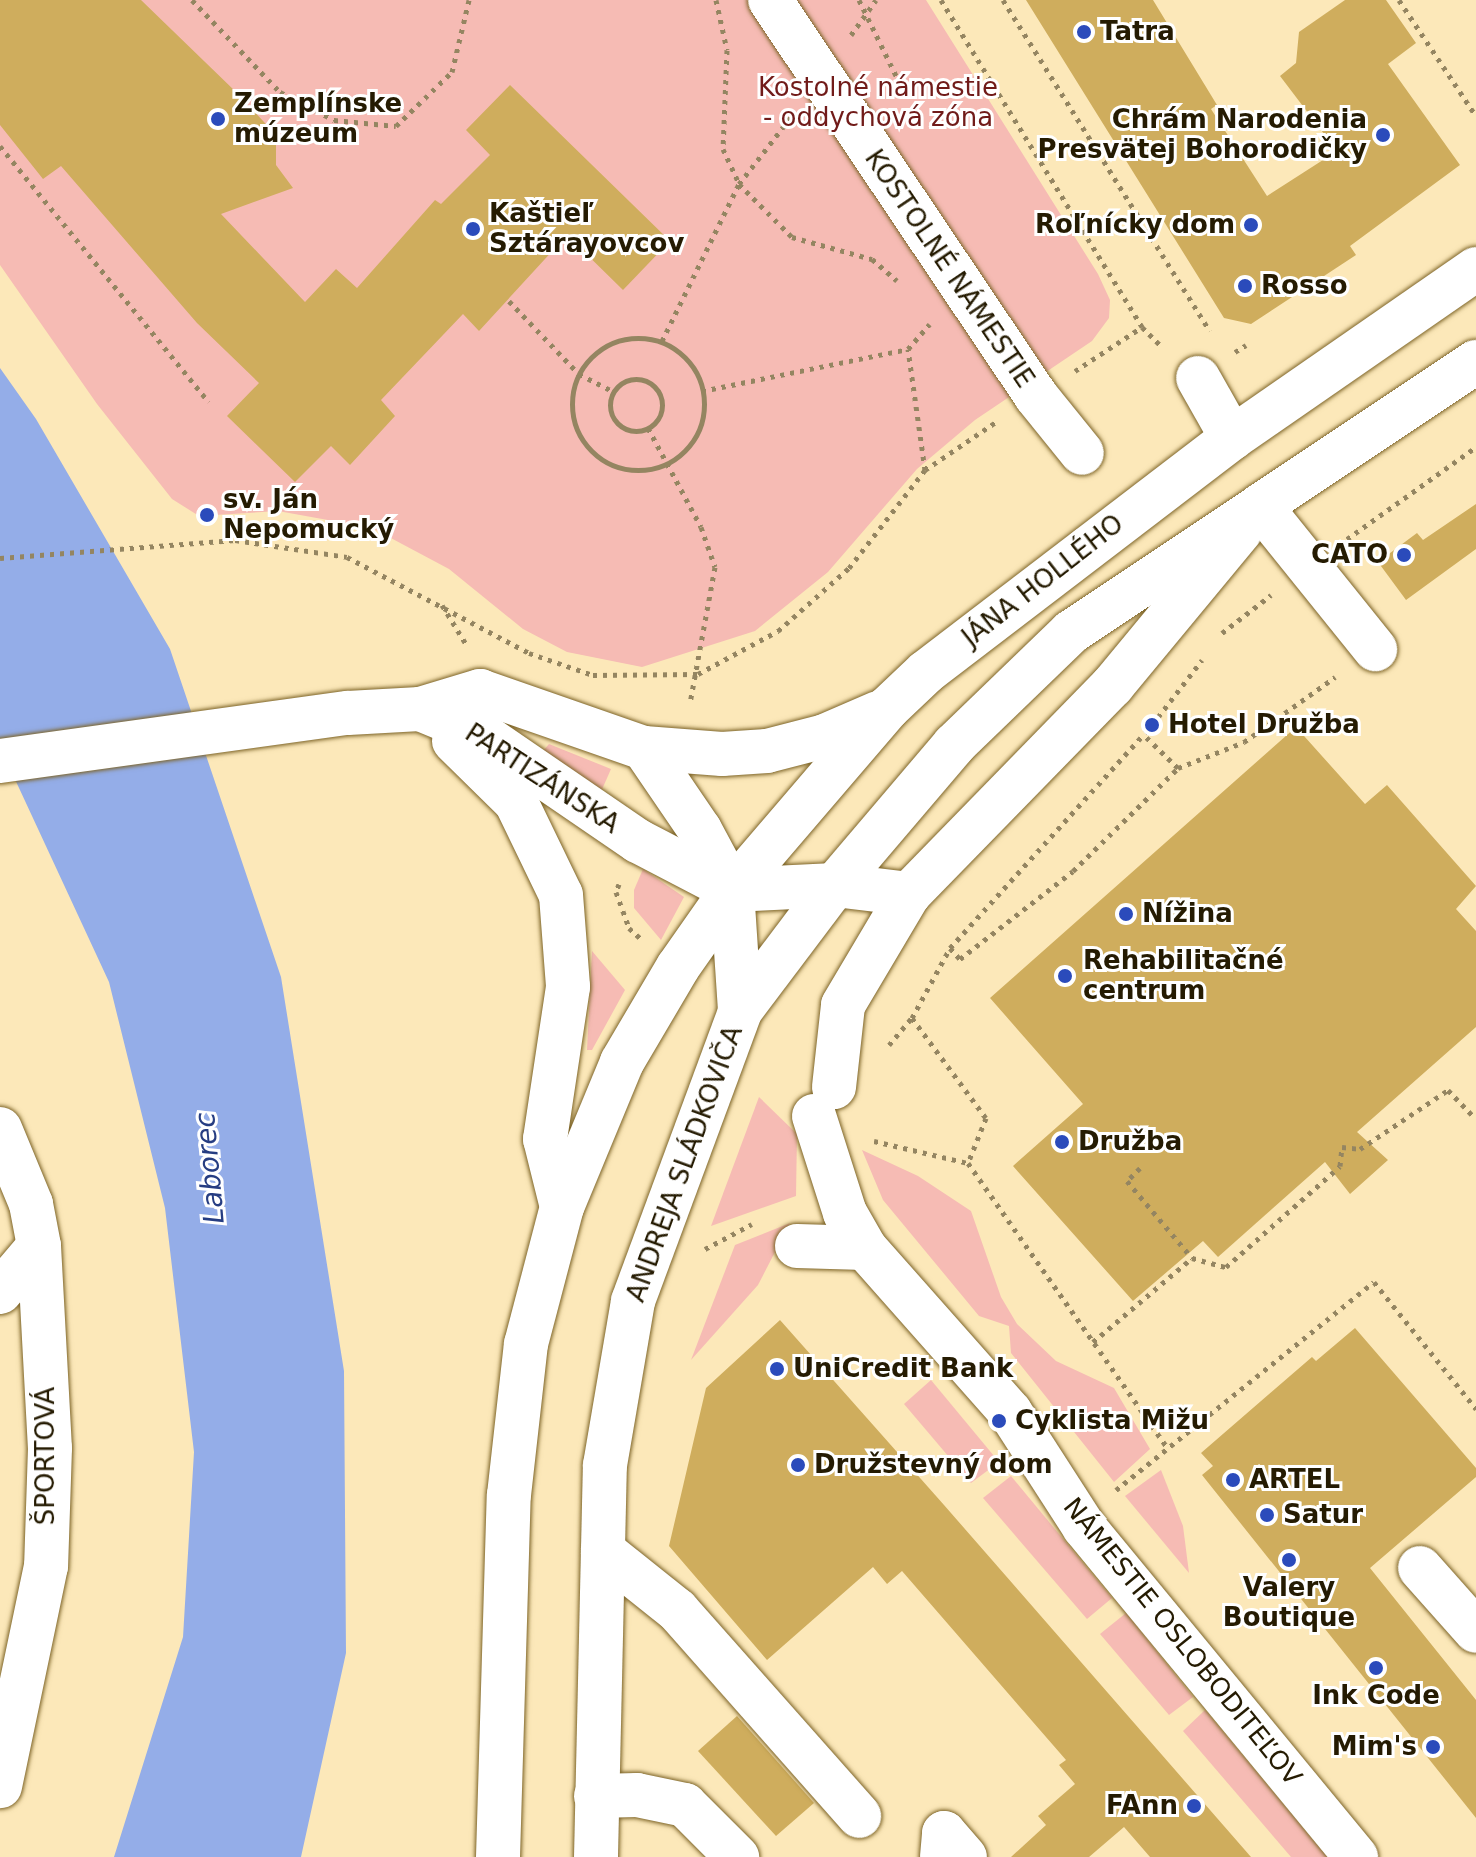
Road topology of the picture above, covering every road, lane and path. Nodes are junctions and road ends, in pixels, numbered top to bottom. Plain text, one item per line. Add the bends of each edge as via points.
1 (192, 0) edge
2 (469, 0) edge
3 (716, 0) edge
4 (770, 0) edge
5 (859, 0) edge
6 (876, 0) edge
7 (941, 0) edge
8 (1003, 0) edge
9 (1399, 0) edge
10 (867, 11) junction
11 (820, 81) junction
12 (904, 92) dead end
13 (1476, 116) edge
14 (0, 146) edge
15 (739, 184) junction
16 (1476, 269) edge
17 (960, 285) junction
18 (902, 286) dead end
19 (509, 301) dead end
20 (922, 317) dead end
21 (1142, 327) dead end
22 (927, 328) junction
23 (1211, 332) dead end
24 (662, 341) junction
25 (908, 349) junction
26 (1476, 362) edge
27 (579, 374) junction
28 (1198, 378) dead end
29 (702, 391) junction
30 (614, 392) junction
31 (209, 402) dead end
32 (1010, 413) dead end
33 (648, 428) junction
34 (1232, 438) junction
35 (1082, 453) dead end
36 (666, 464) junction
37 (925, 470) junction
38 (1260, 506) junction
39 (0, 558) edge
40 (442, 604) junction
41 (1375, 649) joint
42 (470, 657) dead end
43 (1203, 658) dead end
44 (698, 674) junction
45 (888, 708) junction
46 (420, 709) junction
47 (1143, 734) junction
48 (644, 748) junction
49 (0, 761) edge
50 (1178, 768) junction
51 (625, 869) dead end
52 (835, 885) junction
53 (732, 890) junction
54 (909, 894) junction
55 (950, 948) junction
56 (664, 957) junction
57 (740, 1011) junction
58 (912, 1018) junction
59 (824, 1102) junction
60 (1476, 1119) edge
61 (0, 1129) edge
62 (968, 1163) junction
63 (1140, 1168) dead end
64 (562, 1207) junction
65 (39, 1246) junction
66 (797, 1246) dead end
67 (865, 1248) junction
68 (1192, 1258) junction
69 (0, 1292) edge
70 (1093, 1342) junction
71 (1476, 1409) edge
72 (1167, 1447) junction
73 (1084, 1527) junction
74 (603, 1551) junction
75 (1420, 1568) dead end
76 (1476, 1631) edge
77 (0, 1786) edge
78 (596, 1796) junction
79 (859, 1816) dead end
80 (1355, 1854) edge
81 (498, 1857) edge
82 (596, 1857) edge
83 (737, 1857) edge
84 (942, 1857) edge
85 (965, 1857) edge

1 - 2 path via 280,92 334,120 396,126 452,72
3 - 15 path via 727,50 723,149
4 - 11 street, KOSTOLNÉ NÁMESTIE
5 - 10 path
6 - 10 path
7 - 21 path
8 - 23 path
9 - 13 path
10 - 11 path
10 - 12 path
11 - 15 path
11 - 17 street, KOSTOLNÉ NÁMESTIE
14 - 31 path
15 - 18 path via 792,237 872,259
15 - 24 path
16 - 34 street, JÁNA HOLLÉHO
17 - 22 path
17 - 35 street, KOSTOLNÉ NÁMESTIE
19 - 27 path
20 - 22 path
22 - 25 path
24 - 27 path via 637,337 610,344 585,361
24 - 29 path via 693,368
25 - 29 path
25 - 37 path
26 - 38 street
27 - 30 path
27 - 36 path via 573,412 578,433 595,454 631,470 647,472
28 - 34 street
29 - 36 path via 700,430
30 - 33 path via 611,407 617,422 631,431
30 - 33 path via 630,380 654,386 662,409
32 - 37 path
33 - 36 path
34 - 45 street, JÁNA HOLLÉHO via 1007,606
36 - 44 path via 701,527 715,567
37 - 44 path via 849,568 778,631
38 - 41 street
38 - 52 street via 1071,632 954,745
38 - 54 street via 1112,686
39 - 40 path via 235,540 347,557
40 - 42 path
40 - 44 path via 529,653 593,675
41 - 50 path via 1244,742
43 - 47 path
45 - 48 street via 825,736 767,751
45 - 53 street, JÁNA HOLLÉHO
46 - 48 street via 480,691
46 - 49 street, PARTIZÁNSKA via 348,713
46 - 53 street, PARTIZÁNSKA via 483,735 638,841
46 - 64 street via 516,802 561,895 568,987 545,1139
47 - 50 path
47 - 55 path
48 - 53 street via 700,830
50 - 55 path via 1073,871 960,959
51 - 56 path via 616,892 629,928
52 - 53 street
52 - 54 street
52 - 57 street, ANDREJA SLÁDKOVIČA
53 - 56 street, JÁNA HOLLÉHO
53 - 57 street
54 - 59 street via 843,1005
55 - 58 path
56 - 64 street
57 - 74 street, ANDREJA SLÁDKOVIČA via 633,1301 605,1465
58 - 59 path via 855,1085
58 - 62 path via 986,1118
59 - 62 path via 841,1134
59 - 67 street, NÁMESTIE OSLOBODITEĽOV via 845,1213
60 - 68 path via 1448,1090 1360,1149 1342,1147 1340,1166 1226,1267
61 - 65 street, ŠPORTOVÁ via 31,1204
62 - 70 path
63 - 68 path via 1127,1181
64 - 81 street via 526,1344 509,1495
65 - 69 street
65 - 77 street, ŠPORTOVÁ via 50,1448 46,1566
66 - 67 street
67 - 73 street, NÁMESTIE OSLOBODITEĽOV via 1010,1412
68 - 70 path
70 - 72 path
71 - 72 path via 1374,1282 1223,1408
72 - 73 path via 1110,1495
73 - 80 street, NÁMESTIE OSLOBODITEĽOV
74 - 78 street, ANDREJA SLÁDKOVIČA
74 - 79 street via 677,1610
75 - 76 street
78 - 82 street, ANDREJA SLÁDKOVIČA
78 - 83 street via 637,1795 685,1805
84 - 85 street via 944,1833

